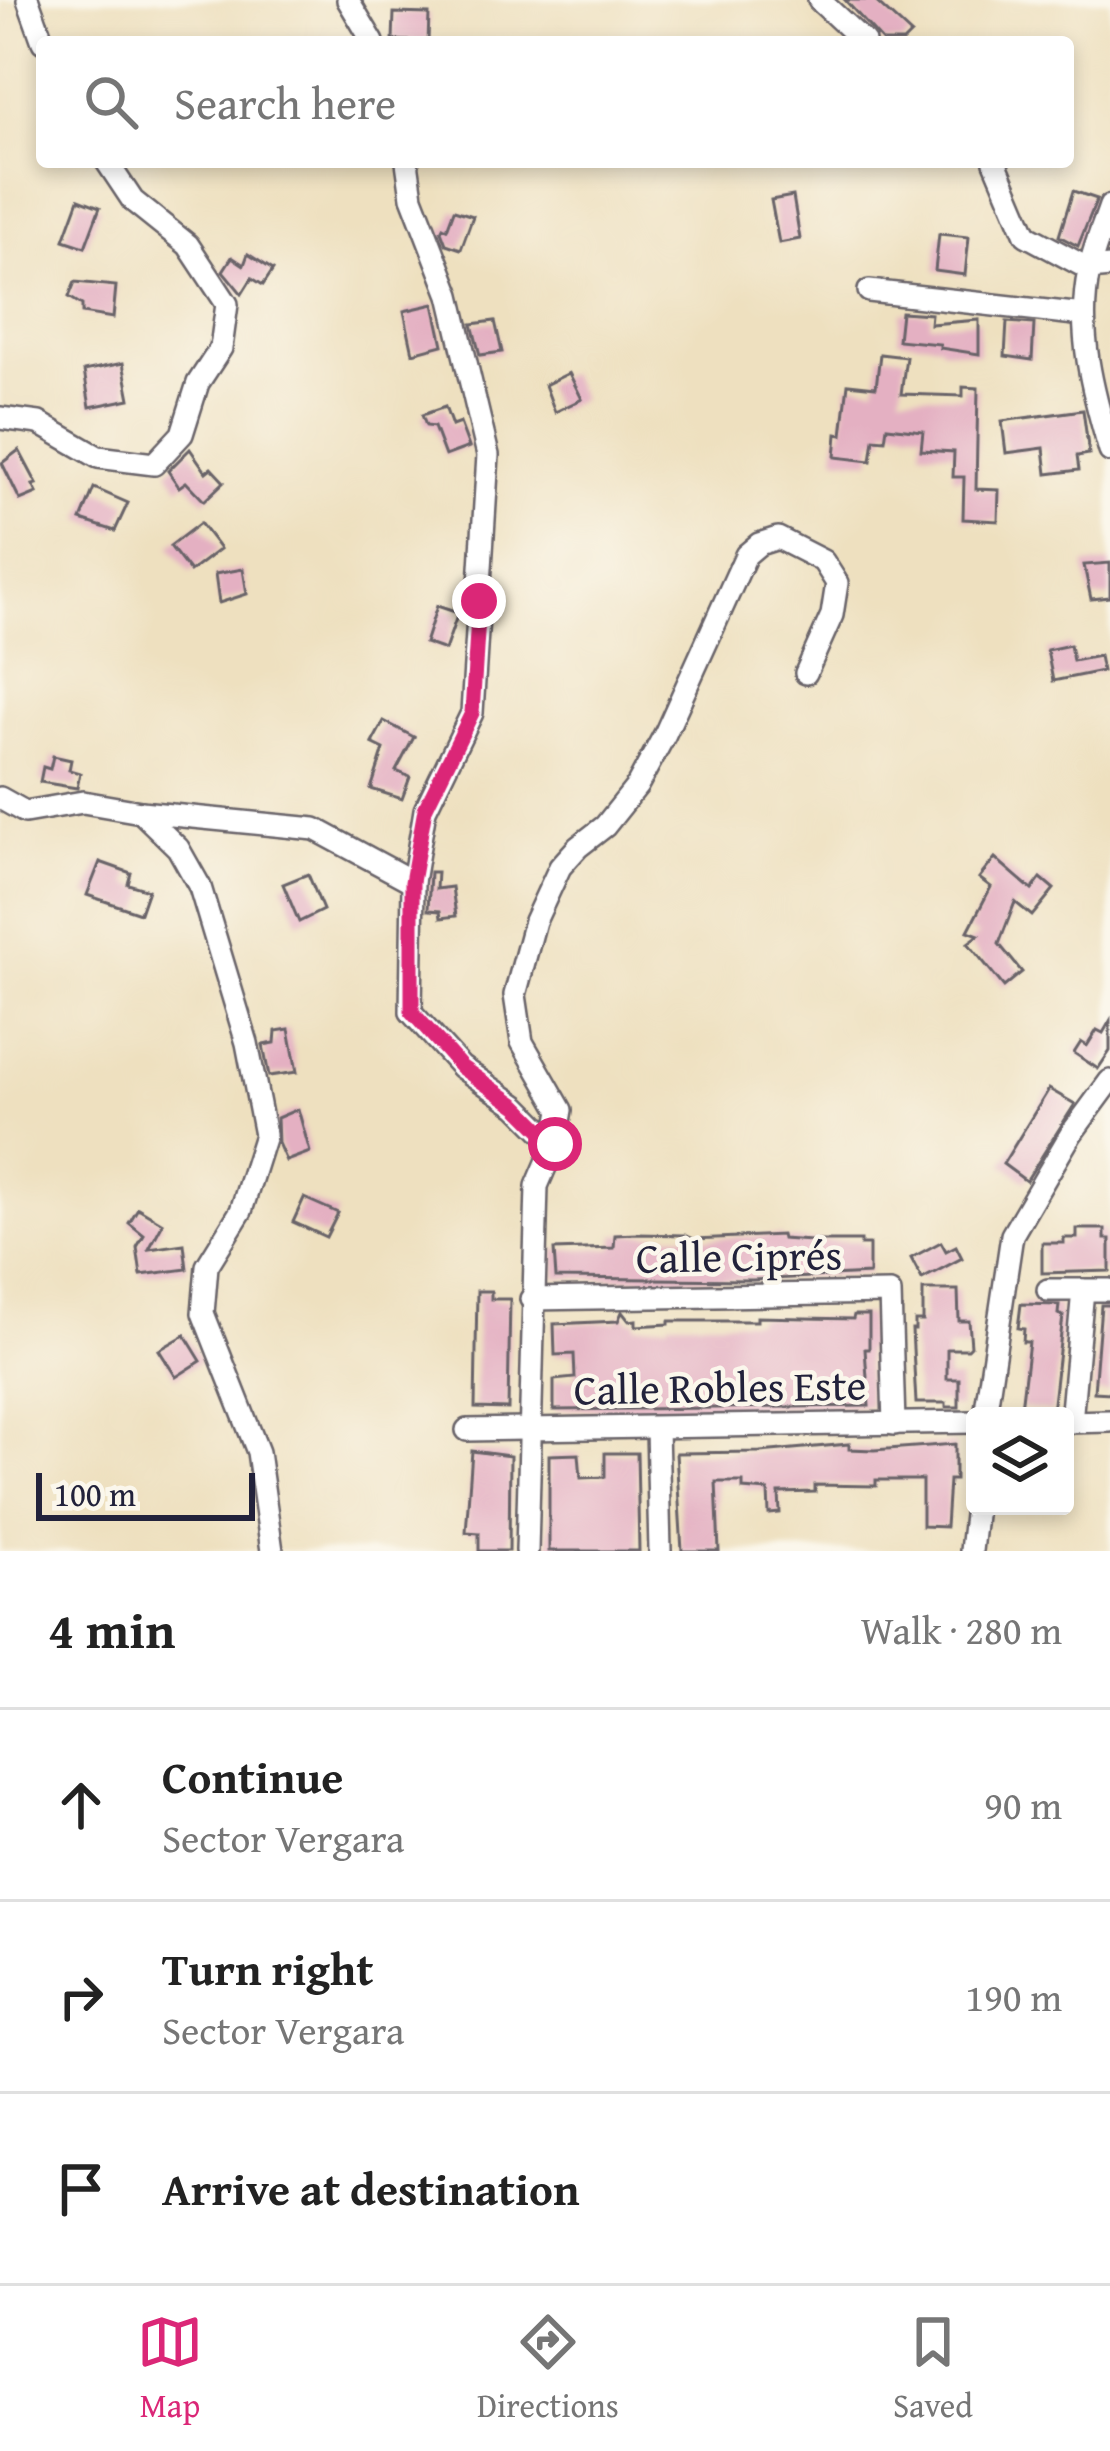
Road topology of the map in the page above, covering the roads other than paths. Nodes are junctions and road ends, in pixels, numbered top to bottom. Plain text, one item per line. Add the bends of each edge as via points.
1 (28, 0) edge
2 (348, 0) edge
3 (819, 0) edge
4 (41, 36) edge
5 (369, 36) edge
6 (858, 36) edge
7 (110, 168) edge
8 (408, 168) edge
9 (998, 168) edge
10 (1110, 206) edge
11 (1100, 268) edge
12 (869, 291) dead end
13 (1084, 315) junction
14 (0, 418) edge
15 (1110, 451) edge
16 (806, 673) dead end
17 (0, 798) edge
18 (141, 812) junction
19 (412, 882) junction
20 (1110, 1081) edge
21 (555, 1144) junction
22 (1110, 1289) edge
23 (1048, 1290) dead end
24 (1083, 1290) junction
25 (531, 1299) junction
26 (987, 1407) edge
27 (1070, 1407) edge
28 (1110, 1421) edge
29 (966, 1422) edge
30 (1074, 1422) edge
31 (894, 1424) junction
32 (657, 1428) junction
33 (529, 1429) junction
34 (467, 1430) dead end
35 (975, 1515) edge
36 (272, 1551) edge
37 (526, 1551) edge
38 (660, 1551) edge
39 (971, 1551) edge

1 - 4 street
2 - 5 street
3 - 6 street
7 - 14 street via 133,201 188,245 227,304 221,348 198,383 182,434 154,464 98,457 39,423
8 - 19 street via 450,296 488,455 472,713 425,809
9 - 11 street via 1026,235
10 - 11 street
11 - 13 street
12 - 13 street
13 - 15 street via 1093,395
16 - 21 street via 837,583 823,561 778,538 746,555 637,786 560,867 535,921 515,995 522,1042 561,1110
17 - 18 street via 25,812 82,802
18 - 19 street via 315,829
18 - 36 street via 178,848 200,887 266,1136 241,1211 207,1266 202,1313 258,1452
19 - 21 street via 412,1012 461,1067
20 - 26 street via 1012,1235
21 - 25 street via 537,1186
22 - 24 street
23 - 24 street
24 - 27 street
25 - 31 street, Calle Ciprés via 890,1293
25 - 33 street
28 - 30 street
29 - 31 street, Calle Robles Este
31 - 32 street, Calle Robles Este
32 - 33 street, Calle Robles Este
32 - 38 street
33 - 34 street, Calle Robles Este
33 - 37 street
35 - 39 street

